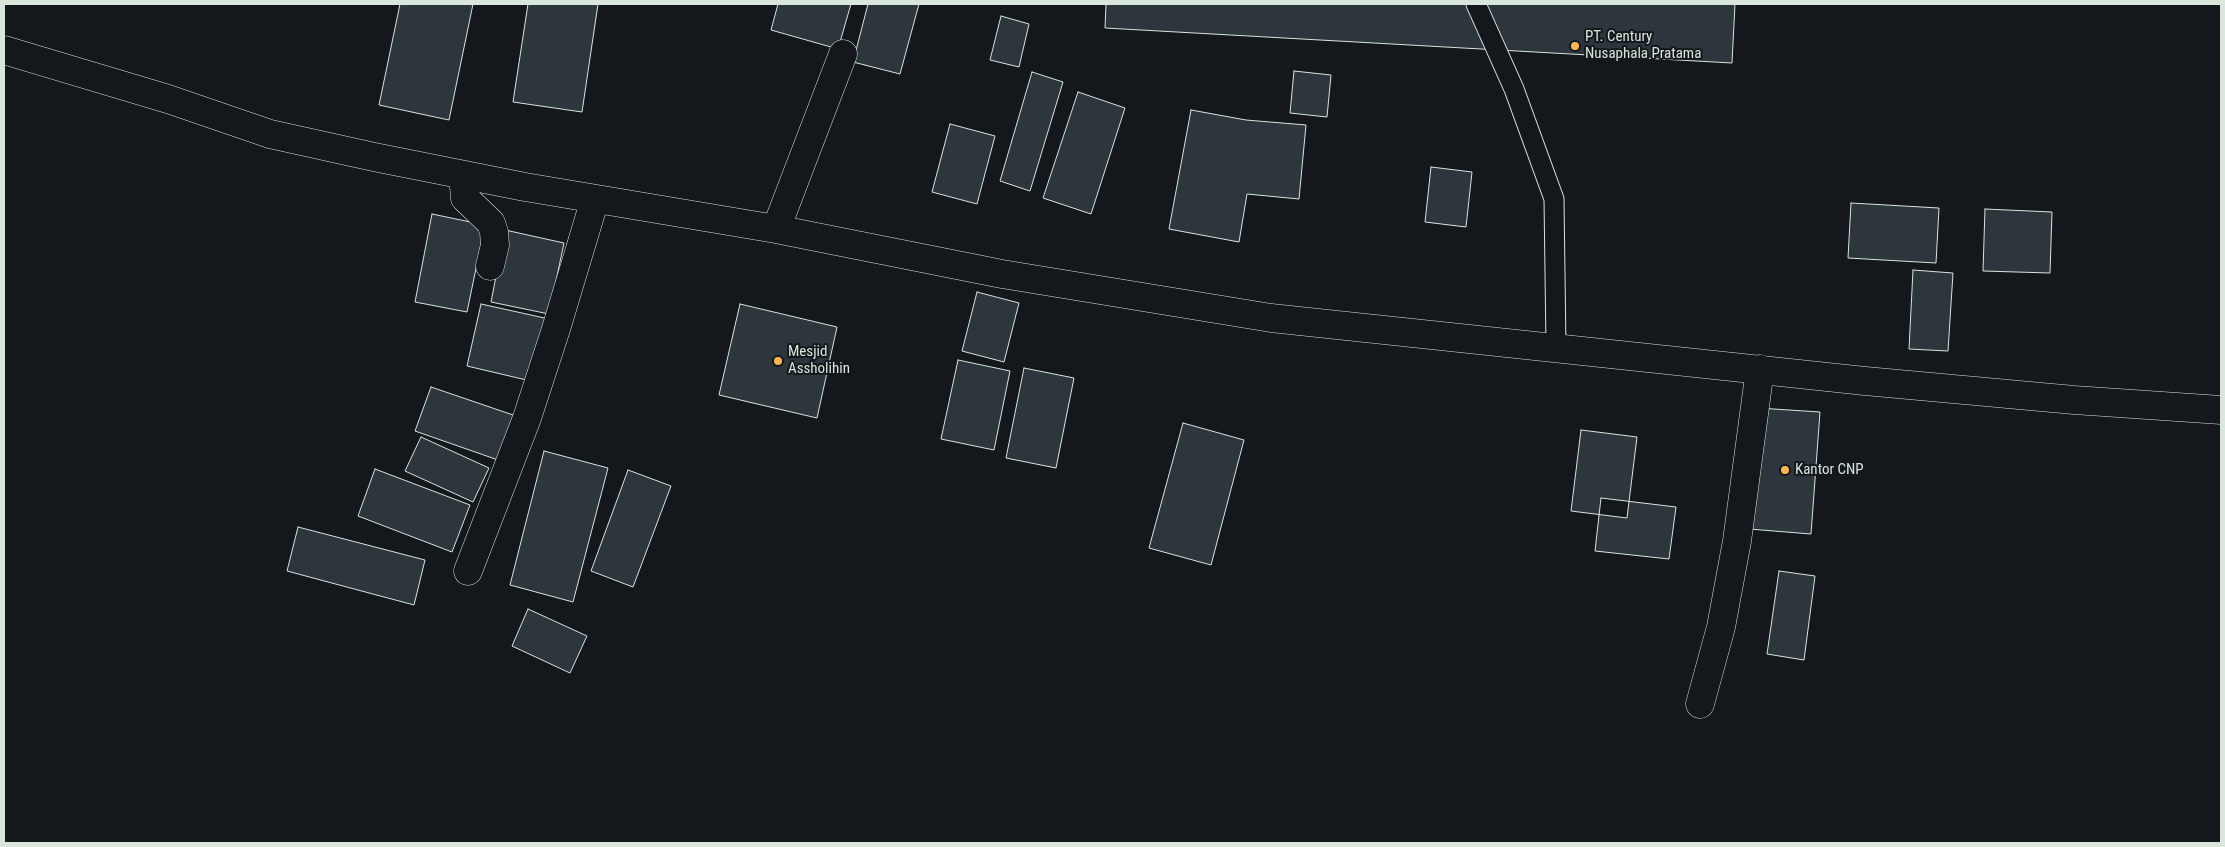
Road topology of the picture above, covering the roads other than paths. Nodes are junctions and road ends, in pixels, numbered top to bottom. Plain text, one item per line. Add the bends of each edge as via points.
1 (1476, 4) edge
2 (4, 50) edge
3 (843, 54) dead end
4 (463, 175) junction
5 (594, 199) junction
6 (776, 229) junction
7 (490, 266) dead end
8 (1556, 347) junction
9 (1760, 369) junction
10 (2221, 410) edge
11 (468, 571) dead end
12 (1700, 704) dead end

1 - 8 lane via 1514,89 1554,200
2 - 4 street via 168,99 270,134
3 - 6 street
4 - 5 street
4 - 7 street via 465,198 491,223 494,232
5 - 6 street
5 - 11 street via 527,418
6 - 8 street via 1002,274 1270,318
8 - 9 street
9 - 10 street via 2074,400
9 - 12 street via 1733,560 1721,627

